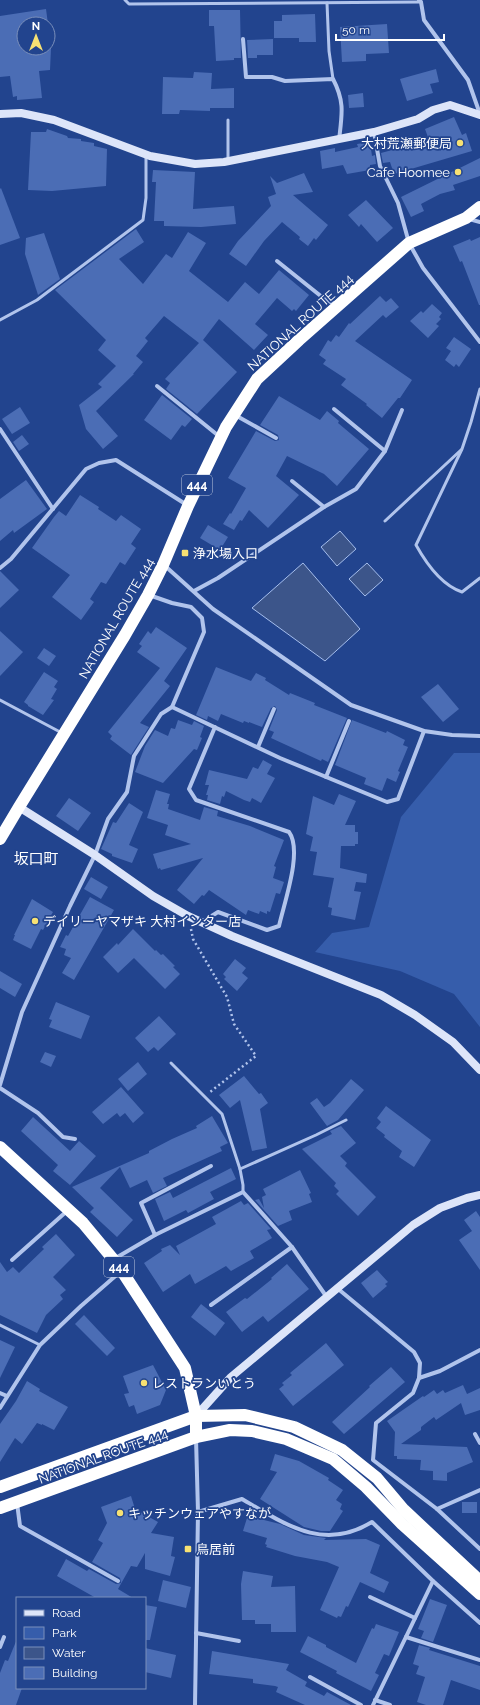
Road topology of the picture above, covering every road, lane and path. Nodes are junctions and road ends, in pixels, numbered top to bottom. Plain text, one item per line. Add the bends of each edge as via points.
1 (125, 0) edge
2 (420, 1) edge
3 (327, 3) junction
4 (243, 40) dead end
5 (333, 79) junction
6 (0, 114) edge
7 (480, 114) edge
8 (228, 120) dead end
9 (374, 132) junction
10 (339, 140) junction
11 (146, 154) junction
12 (228, 161) junction
13 (480, 207) edge
14 (466, 218) junction
15 (480, 222) edge
16 (409, 243) junction
17 (277, 261) dead end
18 (338, 306) junction
19 (0, 320) edge
20 (480, 342) edge
21 (157, 386) dead end
22 (480, 389) edge
23 (334, 408) dead end
24 (402, 410) dead end
25 (234, 414) junction
26 (0, 429) edge
27 (221, 438) junction
28 (276, 438) dead end
29 (462, 449) junction
30 (385, 451) junction
31 (292, 481) dead end
32 (188, 506) junction
33 (324, 507) junction
34 (53, 509) junction
35 (385, 520) dead end
36 (163, 564) junction
37 (0, 568) edge
38 (480, 578) edge
39 (194, 592) junction
40 (148, 595) junction
41 (0, 700) edge
42 (172, 707) junction
43 (274, 709) dead end
44 (349, 721) dead end
45 (215, 727) junction
46 (424, 731) junction
47 (64, 734) junction
48 (480, 736) edge
49 (258, 748) junction
50 (326, 777) junction
51 (19, 807) junction
52 (0, 839) edge
53 (94, 855) junction
54 (188, 916) junction
55 (201, 922) junction
56 (171, 1063) dead end
57 (480, 1070) edge
58 (0, 1085) edge
59 (0, 1088) edge
60 (205, 1096) junction
61 (346, 1120) dead end
62 (76, 1139) dead end
63 (0, 1147) edge
64 (211, 1166) dead end
65 (240, 1169) junction
66 (242, 1192) junction
67 (480, 1195) edge
68 (69, 1210) junction
69 (154, 1235) junction
70 (292, 1247) junction
71 (12, 1260) dead end
72 (114, 1260) junction
73 (122, 1271) junction
74 (337, 1288) junction
75 (326, 1296) junction
76 (211, 1304) dead end
77 (0, 1326) edge
78 (40, 1345) junction
79 (480, 1350) edge
80 (419, 1378) junction
81 (0, 1393) edge
82 (7, 1396) junction
83 (0, 1408) edge
84 (196, 1416) junction
85 (475, 1434) dead end
86 (196, 1438) junction
87 (480, 1443) edge
88 (0, 1487) edge
89 (480, 1490) edge
90 (17, 1502) junction
91 (0, 1508) edge
92 (436, 1509) junction
93 (198, 1512) junction
94 (473, 1542) junction
95 (480, 1543) edge
96 (480, 1549) edge
97 (118, 1581) dead end
98 (433, 1581) junction
99 (480, 1581) edge
100 (480, 1594) edge
101 (370, 1597) dead end
102 (415, 1618) junction
103 (480, 1623) edge
104 (196, 1633) junction
105 (4, 1637) dead end
106 (406, 1638) junction
107 (239, 1641) dead end
108 (0, 1647) edge
109 (480, 1660) edge
110 (310, 1677) dead end
111 (375, 1700) junction
112 (195, 1705) edge
113 (361, 1705) edge
114 (373, 1705) edge
115 (390, 1705) edge

1 - 3 lane via 129,4
2 - 3 lane
2 - 7 street via 424,20 468,80
3 - 5 lane
4 - 5 street via 246,76 272,77 285,81
5 - 10 street via 340,93 342,110
6 - 11 street via 21,113 54,120
7 - 9 street via 450,105 433,110 418,119
8 - 12 lane
9 - 10 street
9 - 16 street via 380,166 398,203
10 - 12 street
11 - 12 street via 195,164
11 - 19 lane via 143,220 37,300
13 - 14 highway, NATIONAL ROUTE 444 / 444
14 - 15 street
14 - 16 highway, NATIONAL ROUTE 444 / 444
16 - 18 highway, NATIONAL ROUTE 444 / 444
16 - 20 street via 423,268
17 - 18 street via 322,297
18 - 25 highway, NATIONAL ROUTE 444 / 444 via 257,379
21 - 27 street
22 - 29 lane
23 - 30 street
24 - 30 street
25 - 27 highway, NATIONAL ROUTE 444 / 444
25 - 28 street
26 - 34 street
27 - 32 highway, NATIONAL ROUTE 444 / 444
29 - 35 lane
29 - 38 lane via 416,545 425,561 451,589 462,592
30 - 33 street via 356,489
31 - 33 street
32 - 34 street via 116,460 99,463 86,469
32 - 36 highway, NATIONAL ROUTE 444 / 444
33 - 39 street
34 - 37 street via 11,559
36 - 39 street
36 - 40 highway, NATIONAL ROUTE 444 / 444
39 - 46 street via 213,609 351,705
40 - 42 street via 191,607 202,618 204,632
40 - 47 highway, NATIONAL ROUTE 444 / 444
41 - 47 lane
42 - 45 street
42 - 53 street via 161,714 134,756 127,792 108,819
43 - 49 street
44 - 50 street
45 - 49 street
45 - 55 street via 189,789 196,800 289,832 294,839 295,859 279,926 267,930 218,912
46 - 48 street
46 - 50 street via 398,799 387,802
47 - 51 highway, NATIONAL ROUTE 444 / 444
49 - 50 street
51 - 52 highway, NATIONAL ROUTE 444 / 444
51 - 53 street
53 - 54 street via 153,896
53 - 58 street via 22,1012
54 - 55 street
54 - 60 path via 193,939 227,997 234,1024 256,1056
55 - 57 street via 381,995 453,1042
56 - 60 lane
59 - 62 street via 38,1113 64,1137
60 - 65 lane via 222,1114
61 - 65 lane
63 - 68 highway, 444
64 - 69 street via 141,1203
65 - 66 lane
66 - 69 street
66 - 70 street
67 - 74 street via 440,1208 413,1225
68 - 71 street
68 - 72 highway, 444
69 - 72 street
70 - 75 street
70 - 76 street
72 - 73 highway, 444
73 - 78 street
73 - 84 highway, 444 via 184,1368
74 - 75 street
74 - 80 street via 414,1352 420,1363
75 - 84 street via 230,1377
77 - 78 lane
78 - 82 street
79 - 80 street via 440,1371
80 - 92 street via 413,1393 376,1423 373,1460
81 - 82 street
82 - 83 street
84 - 86 highway, 444
84 - 88 highway, NATIONAL ROUTE 444
84 - 99 highway, NATIONAL ROUTE 444 via 252,1416 294,1427 342,1450 376,1478 404,1510
85 - 87 street
86 - 90 highway, NATIONAL ROUTE 444
86 - 93 street
86 - 100 highway, NATIONAL ROUTE 444 via 230,1430 252,1431 286,1439 333,1459
89 - 92 street
90 - 91 highway, NATIONAL ROUTE 444
90 - 97 street via 20,1526
92 - 94 street
93 - 98 street via 242,1500 288,1526 308,1533 325,1535 360,1529 372,1522
93 - 104 street
94 - 95 street
94 - 96 street
98 - 102 street
98 - 103 street
101 - 102 street
102 - 106 street
104 - 107 street
104 - 112 street
105 - 108 street
106 - 109 street
106 - 111 street
110 - 113 street
111 - 114 street
111 - 115 street

